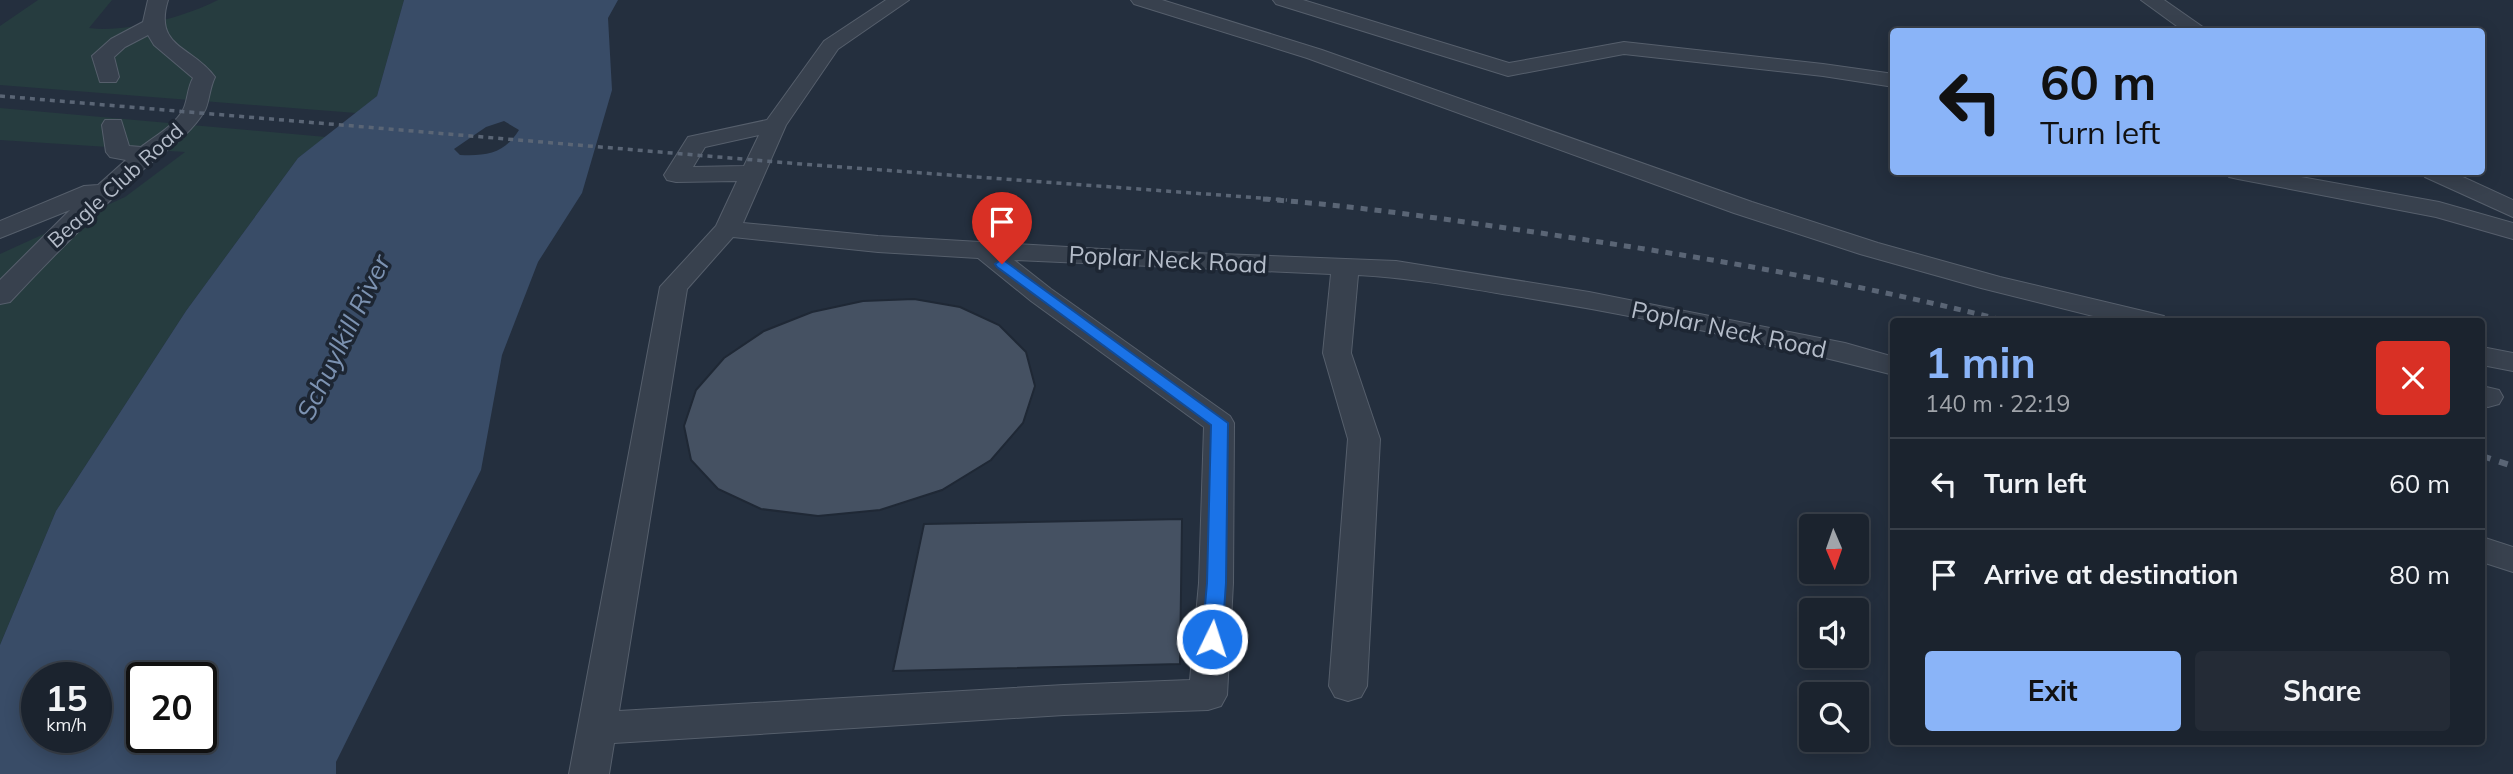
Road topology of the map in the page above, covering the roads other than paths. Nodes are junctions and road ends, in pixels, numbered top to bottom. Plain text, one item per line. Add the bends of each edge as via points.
1 (158, 0) edge
2 (899, 0) edge
3 (1141, 0) edge
4 (1283, 0) edge
5 (2151, 0) edge
6 (154, 24) junction
7 (2194, 28) edge
8 (108, 76) dead end
9 (1890, 81) edge
10 (113, 125) dead end
11 (775, 125) junction
12 (146, 154) junction
13 (753, 173) junction
14 (2254, 175) edge
15 (2440, 175) edge
16 (120, 177) junction
17 (2513, 209) edge
18 (727, 229) junction
19 (0, 230) edge
20 (2513, 231) edge
21 (985, 250) junction
22 (1083, 255) junction
23 (1345, 267) junction
24 (1041, 295) junction
25 (0, 296) edge
26 (2137, 318) edge
27 (2485, 357) edge
28 (2513, 362) edge
29 (1890, 365) edge
30 (2485, 550) edge
31 (2513, 560) edge
32 (1348, 686) dead end
33 (597, 728) junction
34 (589, 774) edge

1 - 6 street
2 - 11 street via 831,45
3 - 26 street via 1291,46 1829,236 2002,286
4 - 9 street via 1508,70 1624,48
5 - 7 street
6 - 8 street via 103,56
6 - 12 street, Beagle Club Road via 161,41 204,77 195,109 180,129
10 - 12 street via 118,152
11 - 13 street
11 - 13 street via 696,142 676,175
12 - 16 street, Beagle Club Road
13 - 18 street
14 - 20 street via 2439,210
15 - 17 street
16 - 19 street
16 - 25 street, Beagle Club Road
18 - 21 street, Poplar Neck Road
18 - 33 street via 674,287
21 - 22 street, Poplar Neck Road
21 - 24 street
22 - 23 street, Poplar Neck Road
22 - 24 street
23 - 29 street, Poplar Neck Road via 1396,269 1589,300
23 - 32 street via 1337,353 1364,439
24 - 33 street via 1219,423 1208,695
27 - 28 street
30 - 31 street
33 - 34 street

